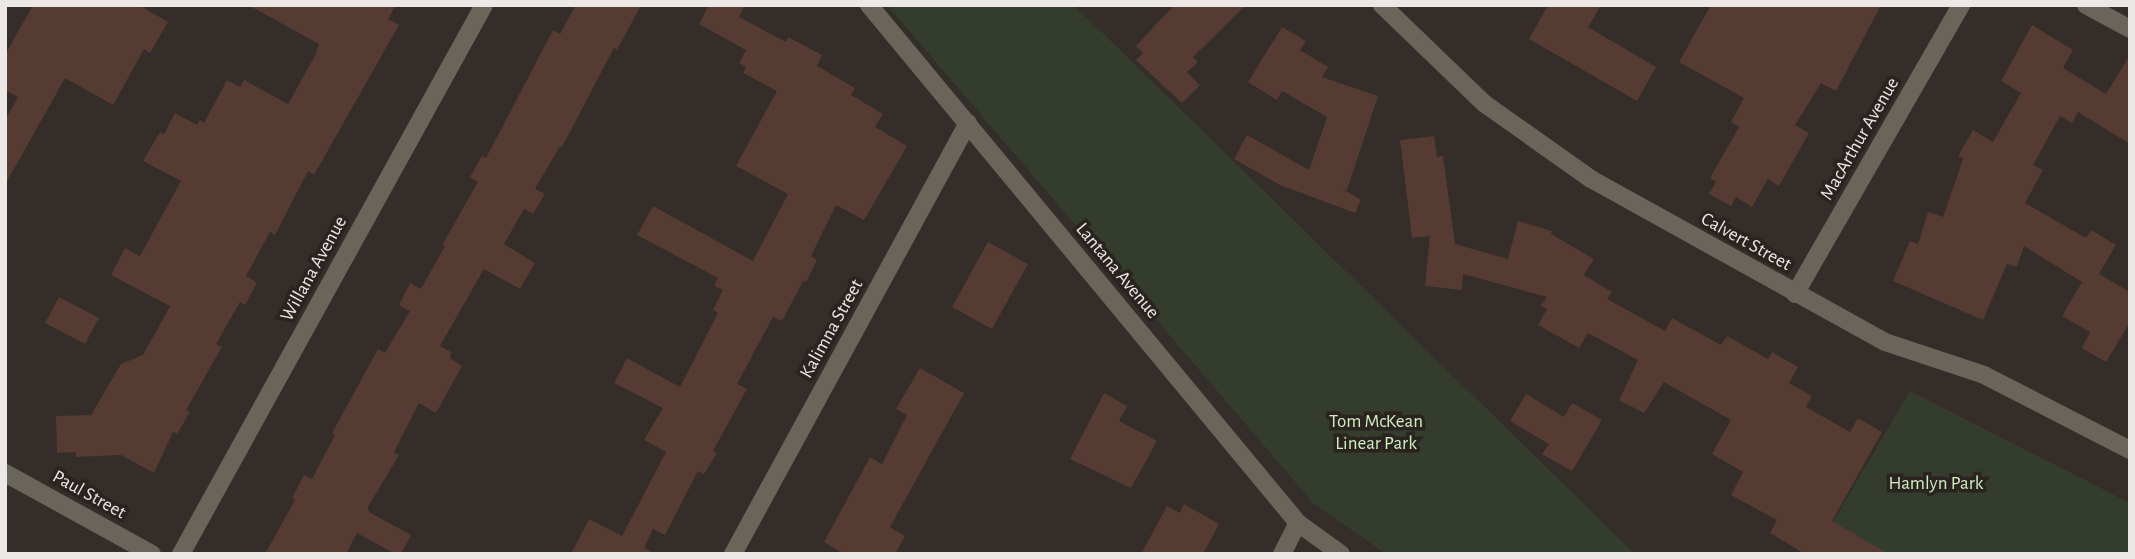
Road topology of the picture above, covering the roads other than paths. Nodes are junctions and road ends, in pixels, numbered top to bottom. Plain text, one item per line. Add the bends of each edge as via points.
1 (484, 5) edge
2 (869, 5) edge
3 (1382, 5) edge
4 (1961, 5) edge
5 (2086, 5) edge
6 (2130, 29) edge
7 (968, 124) junction
8 (1795, 294) junction
9 (2130, 450) edge
10 (5, 473) edge
11 (1298, 523) junction
12 (152, 554) edge
13 (181, 554) edge
14 (733, 554) edge
15 (1282, 554) edge
16 (1341, 554) edge

1 - 13 street, Willana Avenue
2 - 7 street, Lantana Avenue
3 - 8 street, Calvert Street via 1485,104 1529,137 1591,179
4 - 8 street, MacArthur Avenue
5 - 6 street
7 - 11 street, Lantana Avenue
7 - 14 street, Kalimna Street
8 - 9 street, Calvert Street via 1885,342 1984,375
10 - 12 street, Paul Street
11 - 15 street
11 - 16 street, Lantana Avenue

